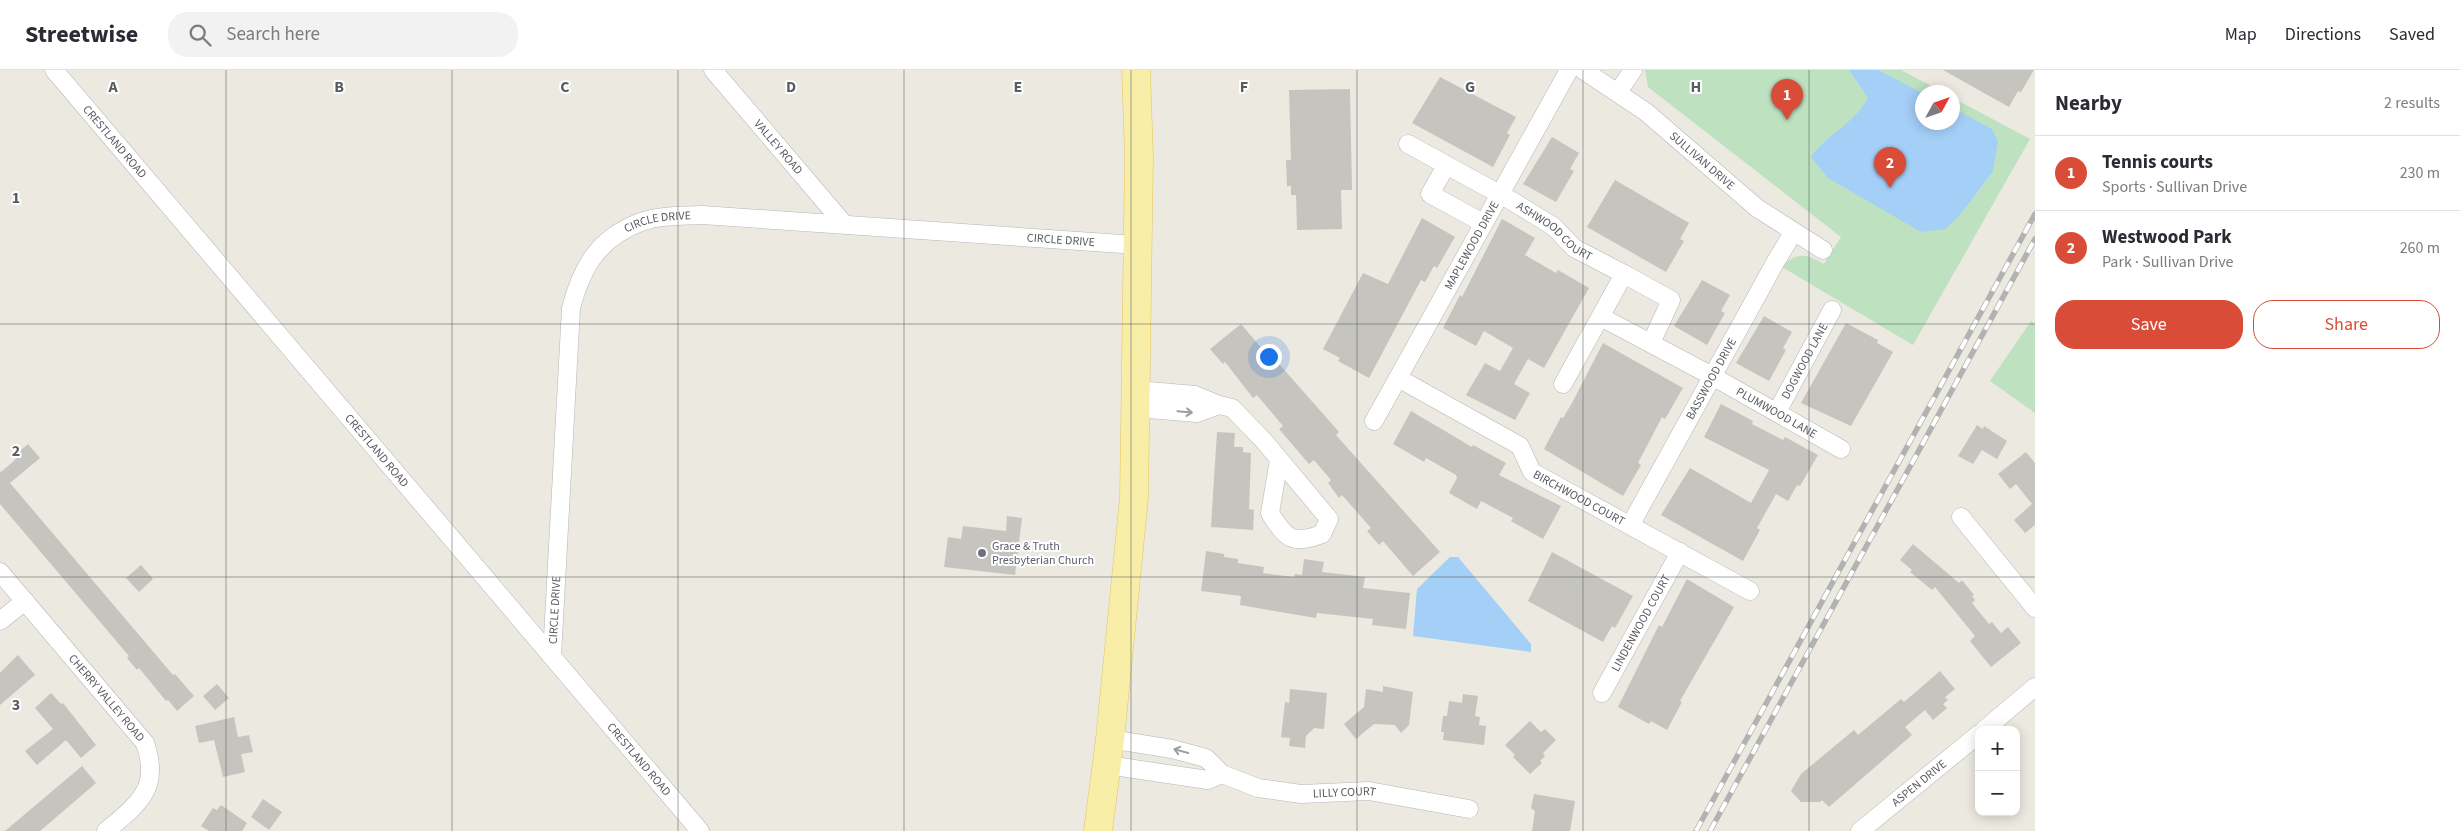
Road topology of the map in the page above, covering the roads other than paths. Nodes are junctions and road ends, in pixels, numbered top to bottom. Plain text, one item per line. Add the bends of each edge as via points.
1 (54, 70) edge
2 (713, 70) edge
3 (1136, 70) edge
4 (1569, 70) edge
5 (1583, 70) edge
6 (1633, 70) edge
7 (1618, 92) junction
8 (1408, 144) dead end
9 (1446, 166) junction
10 (1498, 195) junction
11 (1483, 223) junction
12 (844, 224) junction
13 (1794, 233) junction
14 (1137, 245) junction
15 (1823, 250) dead end
16 (1624, 274) junction
17 (1832, 310) dead end
18 (1601, 317) junction
19 (1651, 343) junction
20 (1712, 376) junction
21 (1398, 378) junction
22 (1563, 384) dead end
23 (1136, 399) junction
24 (1778, 412) junction
25 (1374, 421) dead end
26 (1841, 449) dead end
27 (1279, 460) dead end
28 (1961, 517) dead end
29 (1631, 524) junction
30 (1680, 552) junction
31 (0, 572) edge
32 (1750, 590) dead end
33 (25, 601) junction
34 (2035, 608) edge
35 (0, 622) edge
36 (552, 656) junction
37 (2035, 687) edge
38 (1602, 693) dead end
39 (1989, 726) edge
40 (1975, 737) edge
41 (1108, 752) junction
42 (1222, 774) junction
43 (1469, 809) dead end
44 (106, 831) edge
45 (700, 831) edge
46 (1098, 831) edge
47 (1860, 831) edge

1 - 36 street, CRESTLAND ROAD
2 - 12 street, VALLEY ROAD
3 - 14 main road via 1140,156
4 - 10 street, MAPLEWOOD DRIVE
5 - 7 street, SULLIVAN DRIVE
6 - 7 street
7 - 13 street, SULLIVAN DRIVE via 1646,112 1757,208
8 - 9 street, ASHWOOD COURT
9 - 10 street, ASHWOOD COURT
9 - 11 street via 1430,194
10 - 11 street, MAPLEWOOD DRIVE
10 - 16 street, ASHWOOD COURT via 1554,227 1574,248
11 - 21 street, MAPLEWOOD DRIVE
12 - 14 street, CIRCLE DRIVE
12 - 36 street, CIRCLE DRIVE via 702,215 660,218 641,222 617,234 587,263 571,308
13 - 15 street, SULLIVAN DRIVE
13 - 20 street, BASSWOOD DRIVE
14 - 23 main road
16 - 18 street
16 - 19 street, ASHWOOD COURT via 1671,300
17 - 24 street, DOGWOOD LANE
18 - 19 street
18 - 22 street
19 - 20 street
20 - 24 street, PLUMWOOD LANE
20 - 29 street, BASSWOOD DRIVE
21 - 25 street, MAPLEWOOD DRIVE
21 - 29 street, BIRCHWOOD COURT via 1520,446 1532,472
23 - 27 street via 1196,396 1232,408
23 - 41 main road via 1134,498
24 - 26 street, PLUMWOOD LANE
28 - 34 street
29 - 30 street, BIRCHWOOD COURT
30 - 32 street, BIRCHWOOD COURT
30 - 38 street, LINDENWOOD COURT
31 - 33 street, CHERRY VALLEY ROAD
33 - 35 street
33 - 44 street, CHERRY VALLEY ROAD via 145,743 151,770 142,798
36 - 45 street, CRESTLAND ROAD
37 - 39 street
40 - 47 street, ASPEN DRIVE
41 - 42 street via 1208,780
42 -> 41 street, LILLY COURT via 1206,758 1165,747
41 - 46 main road
42 - 43 street, LILLY COURT via 1258,788 1301,794 1369,791

